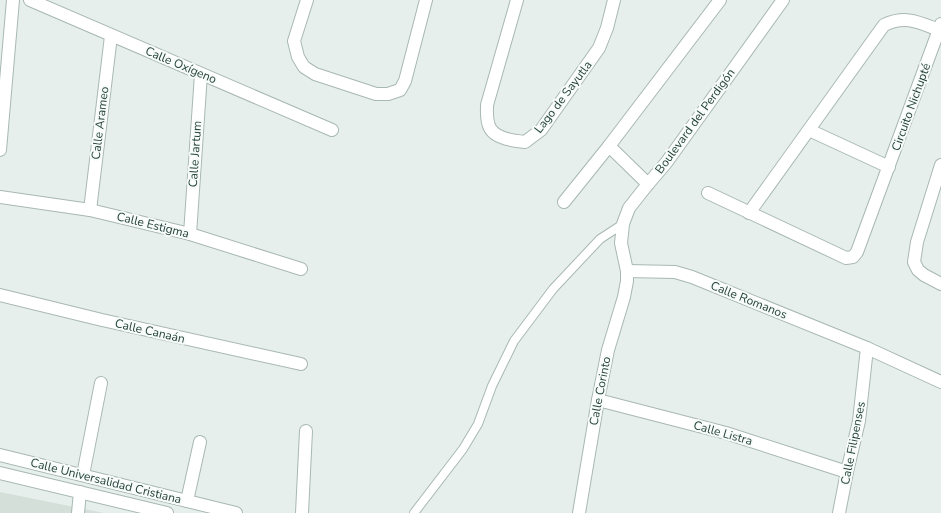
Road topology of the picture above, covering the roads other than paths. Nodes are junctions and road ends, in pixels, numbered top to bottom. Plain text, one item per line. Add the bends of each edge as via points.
1 (13, 0) edge
2 (30, 0) edge
3 (307, 0) edge
4 (426, 0) edge
5 (517, 0) edge
6 (614, 0) edge
7 (720, 0) edge
8 (783, 0) edge
9 (940, 28) edge
10 (111, 36) junction
11 (201, 74) junction
12 (332, 130) dead end
13 (809, 130) junction
14 (608, 146) junction
15 (0, 150) edge
16 (941, 165) edge
17 (889, 167) junction
18 (648, 184) junction
19 (708, 193) dead end
20 (0, 198) edge
21 (564, 202) dead end
22 (90, 210) junction
23 (748, 213) junction
24 (623, 224) junction
25 (190, 234) junction
26 (302, 269) dead end
27 (627, 271) junction
28 (941, 284) edge
29 (0, 294) edge
30 (867, 348) junction
31 (301, 364) dead end
32 (941, 382) edge
33 (101, 383) dead end
34 (598, 400) junction
35 (306, 431) dead end
36 (200, 442) dead end
37 (0, 456) edge
38 (847, 472) junction
39 (0, 473) edge
40 (83, 475) junction
41 (80, 492) junction
42 (187, 501) junction
43 (78, 513) edge
44 (167, 513) edge
45 (236, 513) edge
46 (302, 513) edge
47 (414, 513) edge
48 (580, 513) edge
49 (839, 513) edge

1 - 15 street
2 - 10 street, Calle Oxígeno
3 - 4 street via 294,41 298,57 304,67 315,74 376,94 388,94 400,90 405,81
5 - 6 street, Lago de Sayutla via 487,105 489,127 494,134 525,142 541,130 599,48
7 - 14 street
8 - 18 street, Boulevard del Perdigón via 666,163
9 - 13 street, Circuito Nichupté via 904,19 884,25
9 - 17 street, Circuito Nichupté
10 - 11 street, Calle Oxígeno
10 - 22 street, Calle Arameo
11 - 12 street, Calle Oxígeno
11 - 25 street, Calle Jartum
13 - 17 street
13 - 23 street, Circuito Nichupté
14 - 18 street, Boulevard del Perdigón
14 - 21 street
16 - 28 street via 917,242 914,262 924,275
17 - 23 street, Circuito Nichupté via 858,252 853,257 846,258
18 - 24 street, Calle Corinto via 629,208
19 - 23 street, Circuito Nichupté
20 - 22 street, Calle Estigma
22 - 25 street, Calle Estigma
24 - 27 street, Calle Corinto via 621,243
24 - 47 lane via 600,239 553,290 514,341 492,386 478,424 463,449
25 - 26 street, Calle Estigma
27 - 30 street, Calle Romanos via 675,272 692,277
27 - 34 street, Calle Corinto via 624,297 608,350
29 - 31 street, Calle Canaán via 102,320
30 - 32 street, Calle Romanos
30 - 38 street, Calle Filipenses via 859,421
33 - 40 street
34 - 38 street, Calle Listra via 726,433
34 - 48 street, Calle Corinto
35 - 46 street
36 - 42 street
37 - 40 street, Calle Universalidad Cristiana
38 - 49 street, Calle Filipenses
39 - 41 street, Calle Universalidad Cristiana
40 - 42 street, Calle Universalidad Cristiana
41 - 43 street
41 - 44 street, Calle Universalidad Cristiana
42 - 45 street, Calle Universalidad Cristiana

